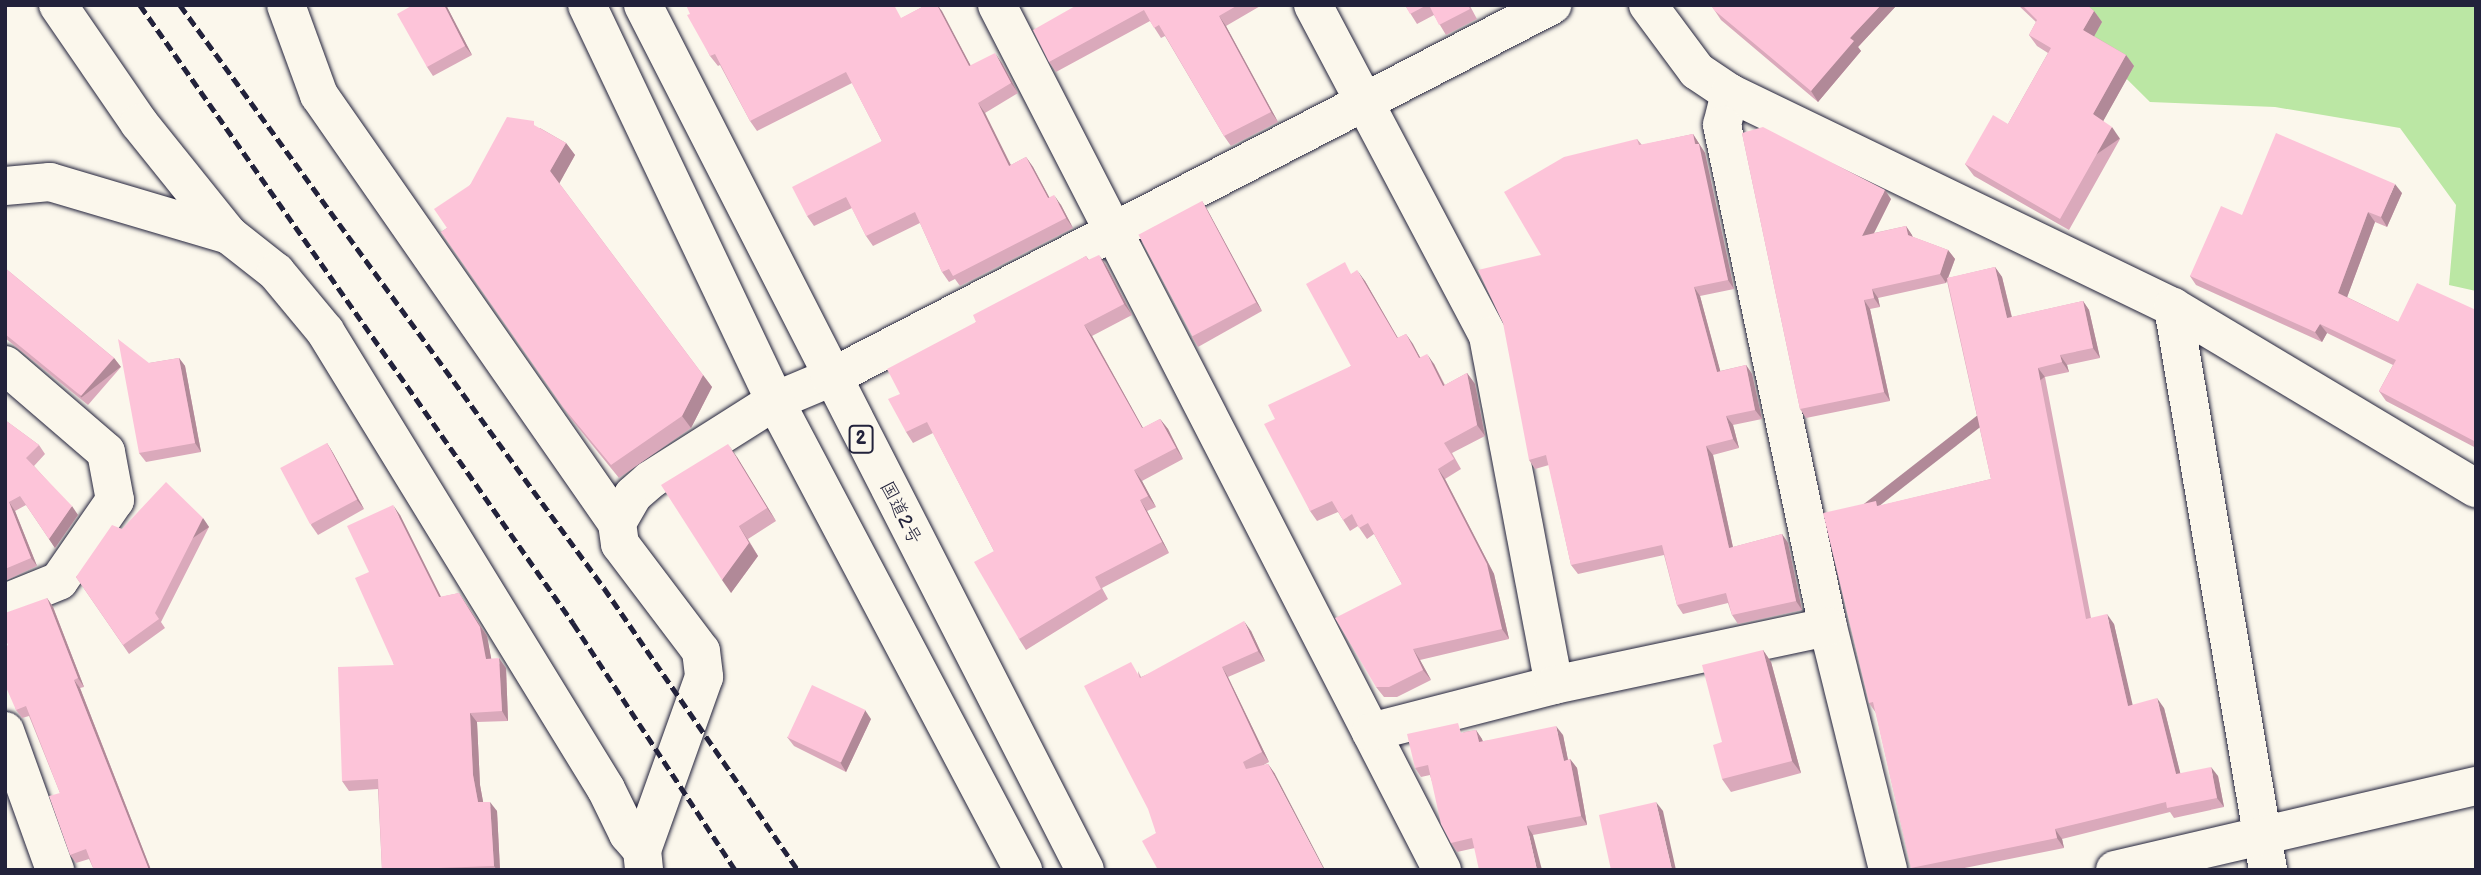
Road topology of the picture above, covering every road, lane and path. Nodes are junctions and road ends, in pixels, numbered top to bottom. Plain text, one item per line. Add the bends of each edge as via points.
1 (58, 5) edge
2 (286, 5) edge
3 (587, 5) edge
4 (643, 5) edge
5 (996, 5) edge
6 (1312, 5) edge
7 (1552, 5) edge
8 (1648, 5) edge
9 (1730, 93) junction
10 (1364, 106) junction
11 (5, 186) edge
12 (1115, 231) junction
13 (229, 235) junction
14 (2173, 307) junction
15 (5, 365) edge
16 (830, 379) junction
17 (775, 401) junction
18 (2476, 488) edge
19 (617, 523) junction
20 (5, 603) edge
21 (1828, 627) junction
22 (1554, 685) junction
23 (5, 731) edge
24 (1371, 732) junction
25 (2476, 786) edge
26 (2264, 852) edge
27 (643, 860) edge
28 (55, 870) edge
29 (1023, 870) edge
30 (1085, 870) edge
31 (1442, 870) edge
32 (1888, 870) edge
33 (2115, 870) edge

1 - 13 main road via 139,123
2 - 19 main road via 319,95
3 - 17 main road
4 - 16 main road, 国道2号 / 2
5 - 12 main road
6 - 10 main road
7 - 10 main road
8 - 9 main road via 1697,71
9 - 14 main road
9 - 21 main road via 1722,125
10 - 12 main road
10 - 22 main road via 1488,336
11 - 13 main road via 50,183
12 - 16 main road
12 - 24 main road
13 - 27 main road via 276,272 325,331 606,789
14 - 18 main road
14 - 26 main road
15 - 20 main road via 106,452 115,500 60,582
16 - 17 main road
16 - 30 main road, 国道2号 / 2
17 - 19 main road via 650,480 633,495
17 - 29 main road
19 - 27 main road via 620,544 705,662
21 - 22 main road
21 - 32 main road
22 - 24 main road
23 - 28 main road
24 - 31 main road
25 - 26 main road
26 - 33 main road

